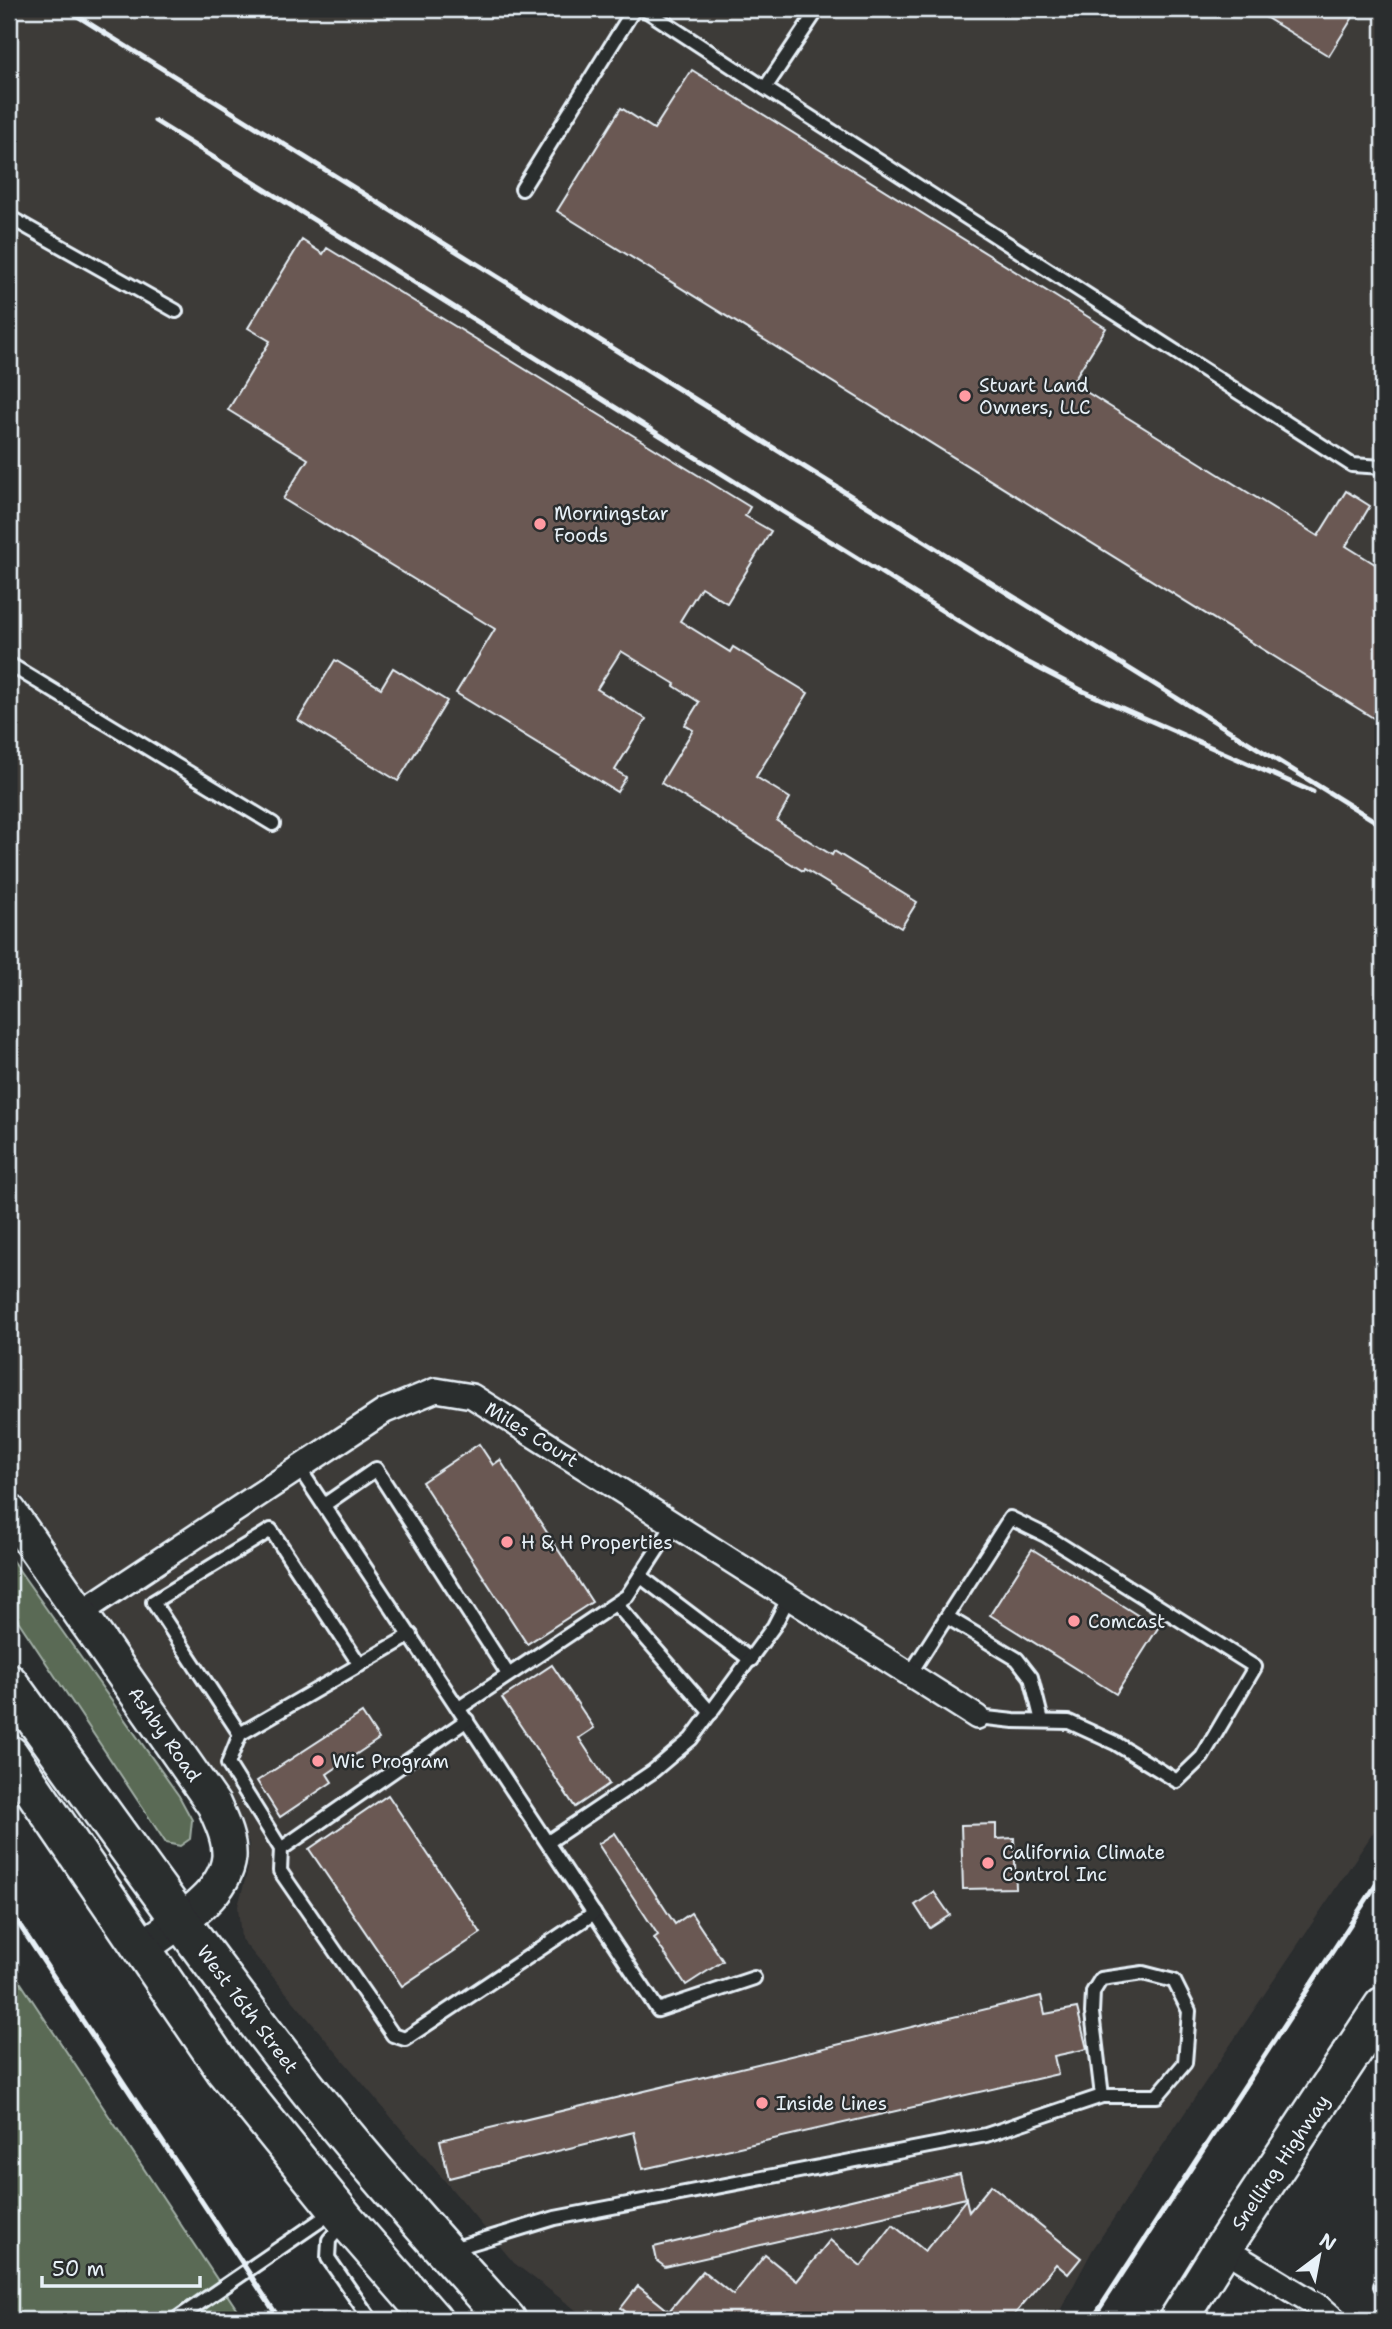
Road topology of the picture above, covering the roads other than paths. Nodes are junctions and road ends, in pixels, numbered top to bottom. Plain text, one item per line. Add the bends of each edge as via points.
1 (635, 9) edge
2 (644, 9) edge
3 (818, 9) edge
4 (765, 88) junction
5 (522, 189) dead end
6 (9, 217) edge
7 (176, 311) dead end
8 (1383, 467) edge
9 (9, 663) edge
10 (273, 824) dead end
11 (299, 1468) junction
12 (324, 1505) junction
13 (9, 1511) edge
14 (674, 1524) junction
15 (640, 1576) junction
16 (789, 1597) junction
17 (616, 1604) junction
18 (80, 1613) junction
19 (947, 1617) junction
20 (411, 1635) junction
21 (751, 1660) junction
22 (360, 1665) junction
23 (508, 1674) junction
24 (910, 1674) junction
25 (9, 1683) edge
26 (459, 1708) junction
27 (711, 1713) junction
28 (977, 1717) joint
29 (467, 1720) junction
30 (1042, 1721) junction
31 (240, 1734) junction
32 (9, 1754) edge
33 (548, 1842) junction
34 (281, 1849) junction
35 (594, 1913) junction
36 (181, 1919) junction
37 (140, 1949) junction
38 (754, 1978) dead end
39 (1383, 2006) edge
40 (1102, 2096) junction
41 (342, 2215) junction
42 (1223, 2248) junction
43 (445, 2251) junction
44 (175, 2320) edge
45 (372, 2320) edge
46 (433, 2320) edge
47 (507, 2320) edge
48 (1178, 2320) edge
49 (1335, 2320) edge

1 - 5 lane
2 - 4 lane
3 - 4 lane
4 - 8 lane via 1352,465
6 - 7 lane
9 - 10 lane
11 - 12 lane
11 - 14 street, Miles Court via 385,1411 436,1391 472,1396
11 - 18 street, Miles Court
12 - 20 lane
12 - 23 lane via 376,1468
13 - 18 main road, Ashby Road
14 - 15 lane
14 - 16 street, Miles Court
15 - 17 lane
15 - 21 lane
16 - 21 lane
16 - 24 street, Miles Court
17 - 23 lane
17 - 27 lane
18 - 36 main road, Ashby Road via 214,1805 226,1832 229,1858 222,1880 209,1899
19 - 24 lane
19 - 30 lane via 1017,1659 1031,1677
19 - 30 lane via 1010,1518 1045,1535 1255,1667 1202,1757 1177,1781 1115,1743 1069,1722
20 - 22 lane
20 - 26 lane
21 - 27 lane
22 - 31 lane
22 - 31 lane via 271,1530 153,1602
23 - 26 lane
24 - 28 street, Miles Court
25 - 36 main road, West 16th Street
26 - 29 lane
27 - 33 lane via 691,1739 652,1772
28 - 30 lane
29 - 33 lane
29 - 34 lane
31 - 34 lane via 228,1764
32 - 37 main road
33 - 35 lane
34 - 35 lane via 280,1871 393,2035 405,2039
35 - 38 lane via 658,2010
36 - 37 main road, Ashby Road
36 - 43 main road, West 16th Street via 298,2076
37 - 41 main road via 224,2069
39 - 42 main road, Snelling Highway
40 - 40 lane via 1157,2096 1185,2063 1189,2011 1174,1981 1143,1973 1101,1979 1093,1992 1092,2013
40 - 43 lane via 986,2135 555,2218
41 - 44 lane
41 - 45 lane via 330,2240 328,2258
41 - 46 main road
42 - 48 main road, Snelling Highway
42 - 49 street
43 - 47 main road, West 16th Street

